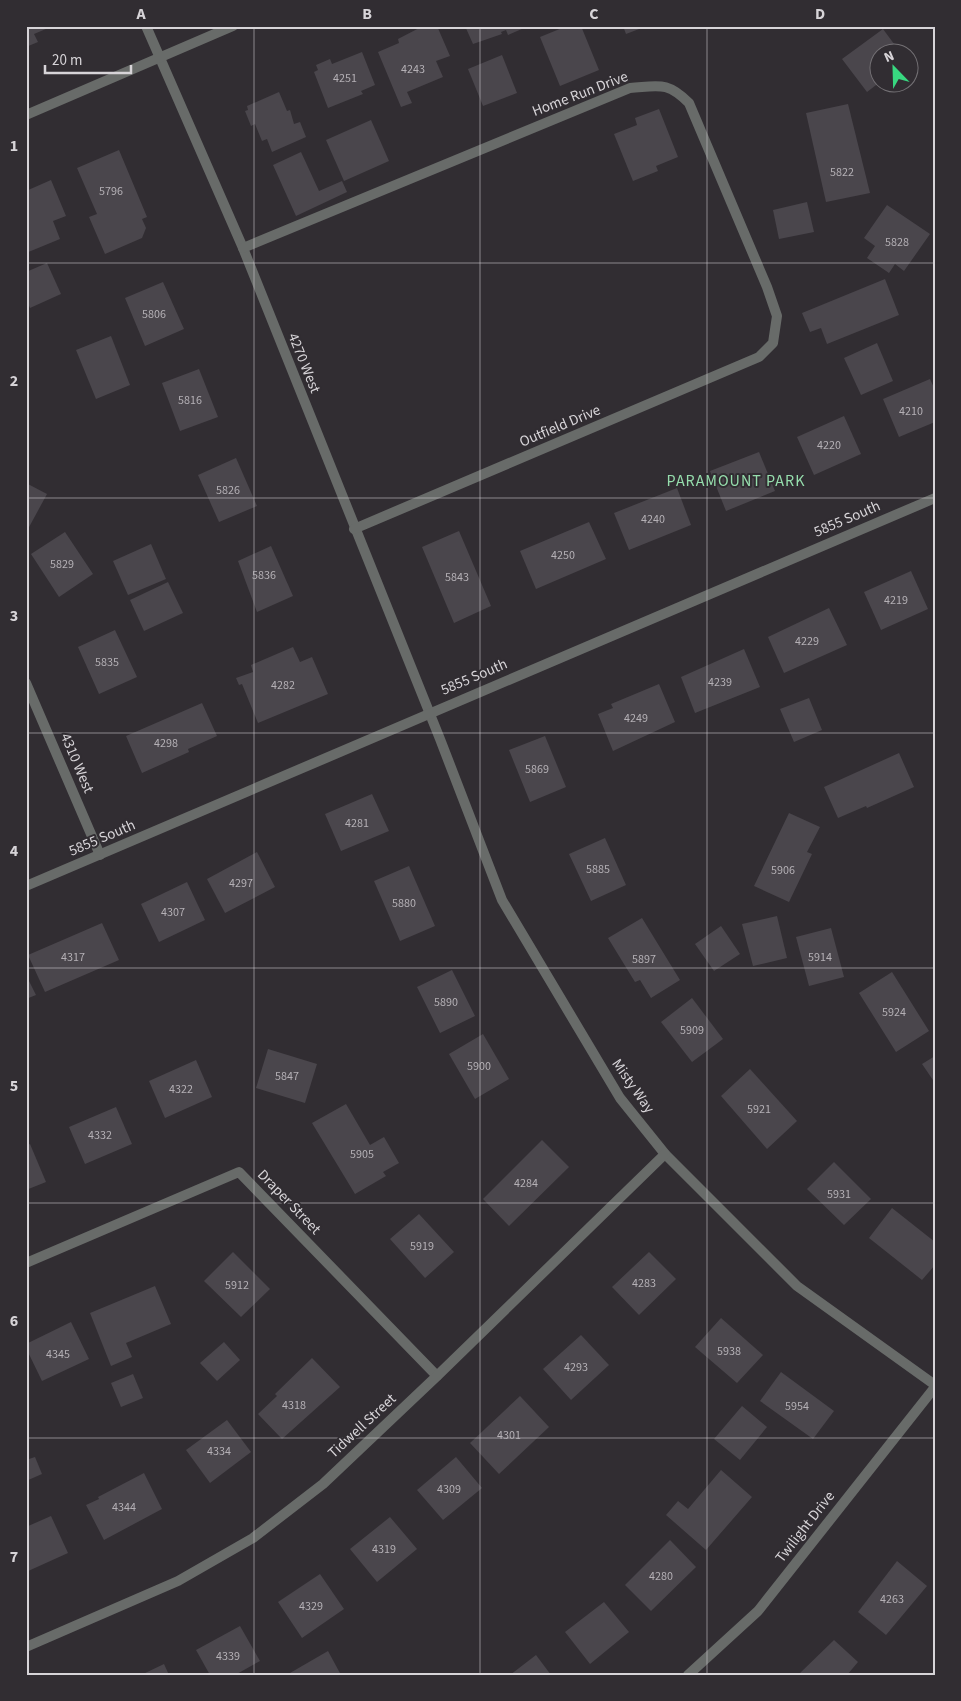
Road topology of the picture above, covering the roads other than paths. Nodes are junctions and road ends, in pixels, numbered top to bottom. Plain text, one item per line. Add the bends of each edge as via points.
1 (146, 26) edge
2 (233, 26) edge
3 (159, 58) junction
4 (26, 115) edge
5 (243, 248) junction
6 (773, 343) joint
7 (935, 498) edge
8 (354, 529) junction
9 (26, 683) edge
10 (428, 713) junction
11 (100, 855) junction
12 (26, 886) edge
13 (665, 1154) junction
14 (26, 1263) edge
15 (437, 1376) junction
16 (935, 1386) edge
17 (26, 1647) edge
18 (688, 1675) edge

1 - 3 street, 4270 West
2 - 3 street
3 - 4 street
3 - 5 street, 4270 West
5 - 6 street, Home Run Drive via 630,88 660,86 676,89 689,103 701,129 777,316
5 - 8 street, 4270 West
6 - 8 street, Outfield Drive via 760,358
7 - 10 street, 5855 South
8 - 10 street, 4270 West
9 - 11 street, 4310 West
10 - 11 street, 5855 South
10 - 13 street, Misty Way via 502,900 620,1098
11 - 12 street, 5855 South
13 - 15 street, Tidwell Street
13 - 16 street, Misty Way via 797,1286
14 - 15 street, Draper Street via 239,1172
15 - 17 street, Tidwell Street via 322,1484 253,1538 178,1581
16 - 18 street, Twilight Drive via 758,1611

